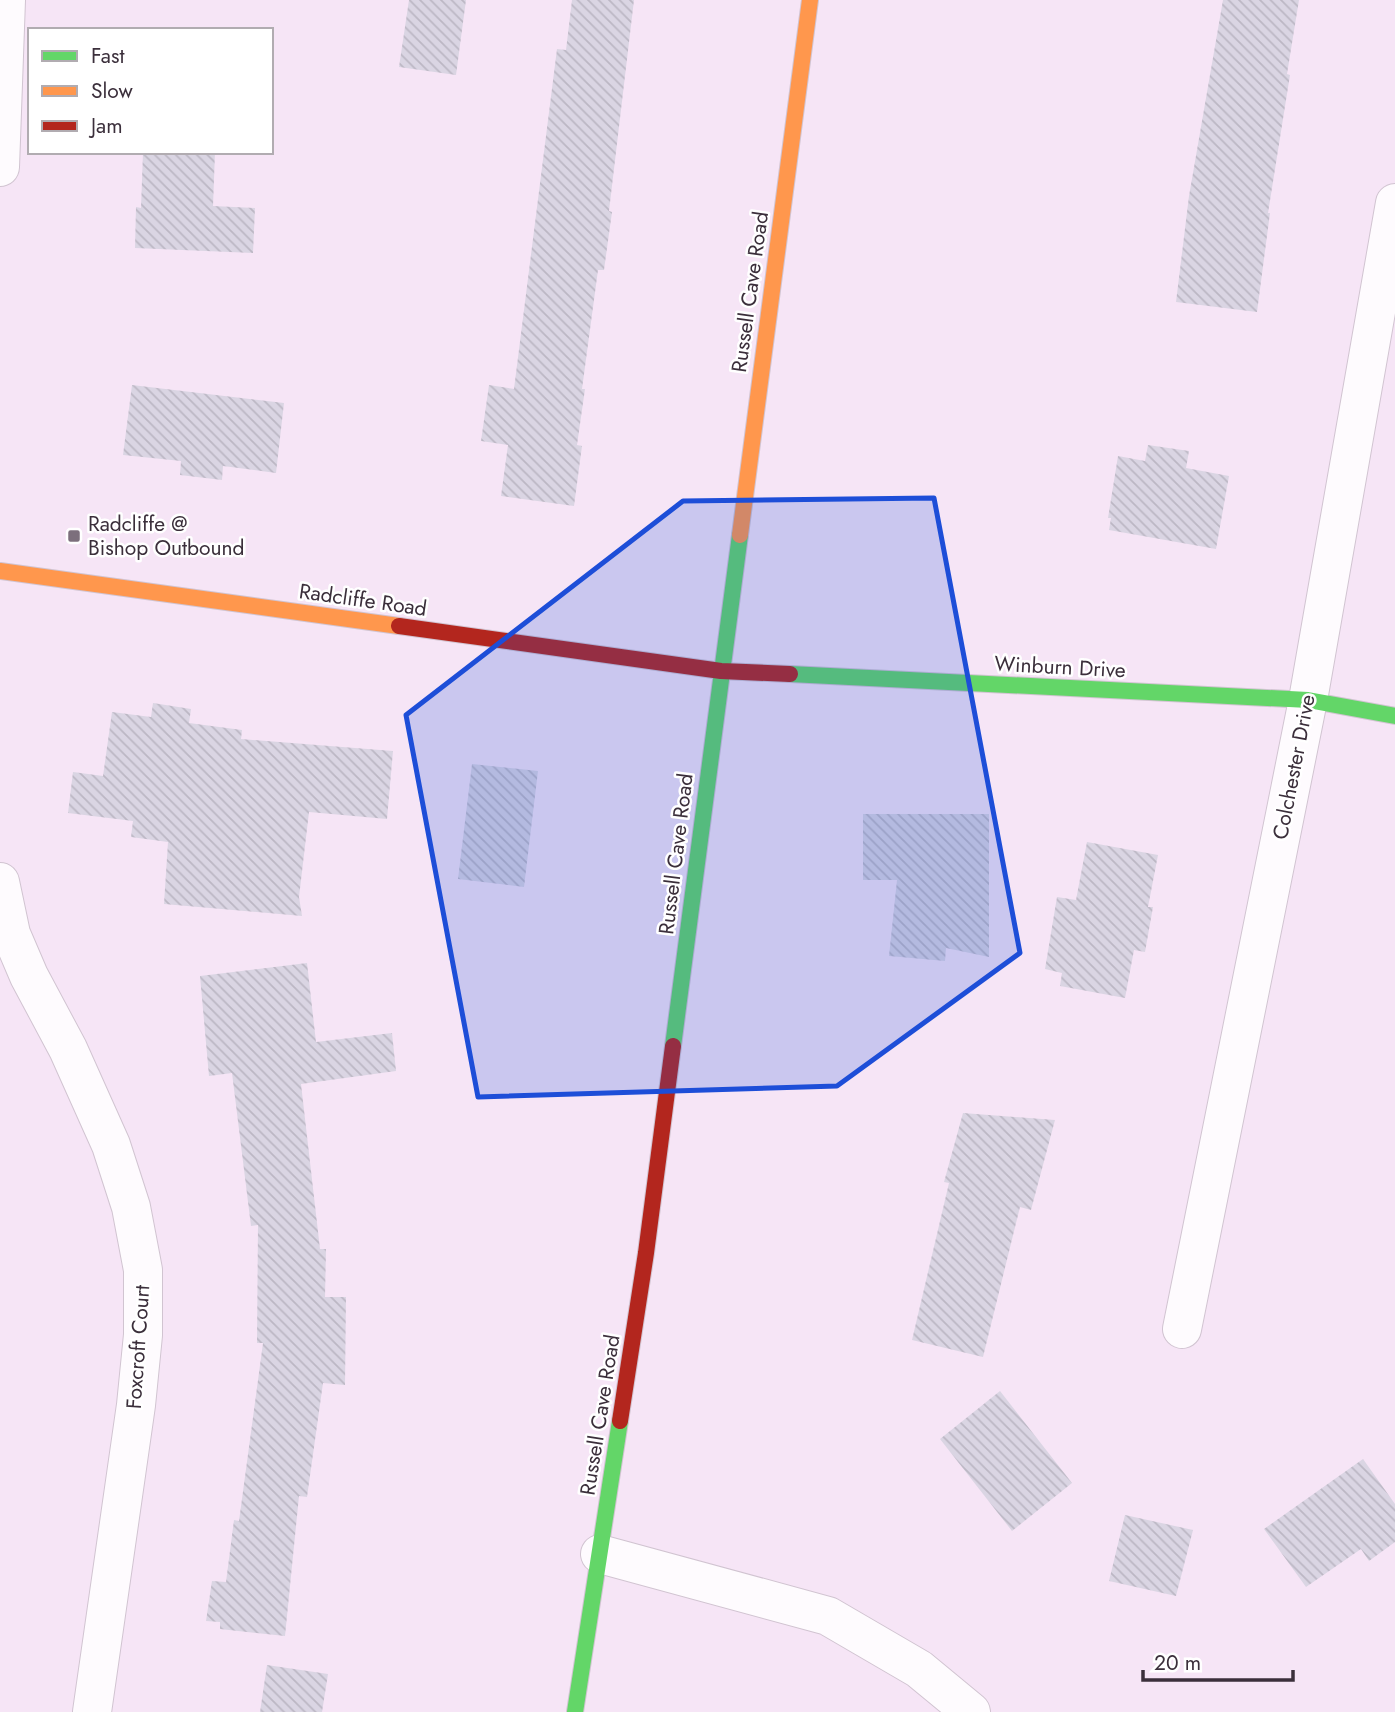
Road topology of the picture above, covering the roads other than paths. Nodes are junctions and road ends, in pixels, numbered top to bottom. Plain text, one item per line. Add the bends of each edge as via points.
1 (6, 0) edge
2 (810, 0) edge
3 (0, 167) edge
4 (1395, 203) edge
5 (0, 571) edge
6 (721, 671) junction
7 (1308, 700) junction
8 (1395, 716) edge
9 (0, 882) edge
10 (1182, 1329) dead end
11 (600, 1554) junction
12 (92, 1712) edge
13 (575, 1712) edge
14 (971, 1712) edge

1 - 3 street
2 - 6 main road, Russell Cave Road
4 - 7 street, Colchester Drive
5 - 6 main road, Radcliffe Road
6 - 7 main road, Winburn Drive
6 - 11 main road, Russell Cave Road via 646,1253
7 - 8 main road, Winburn Drive
7 - 10 street, Colchester Drive
9 - 12 street, Foxcroft Court via 11,934 111,1144 131,1207 143,1270 136,1405
11 - 13 main road, Russell Cave Road
11 - 14 street via 828,1616 919,1669

